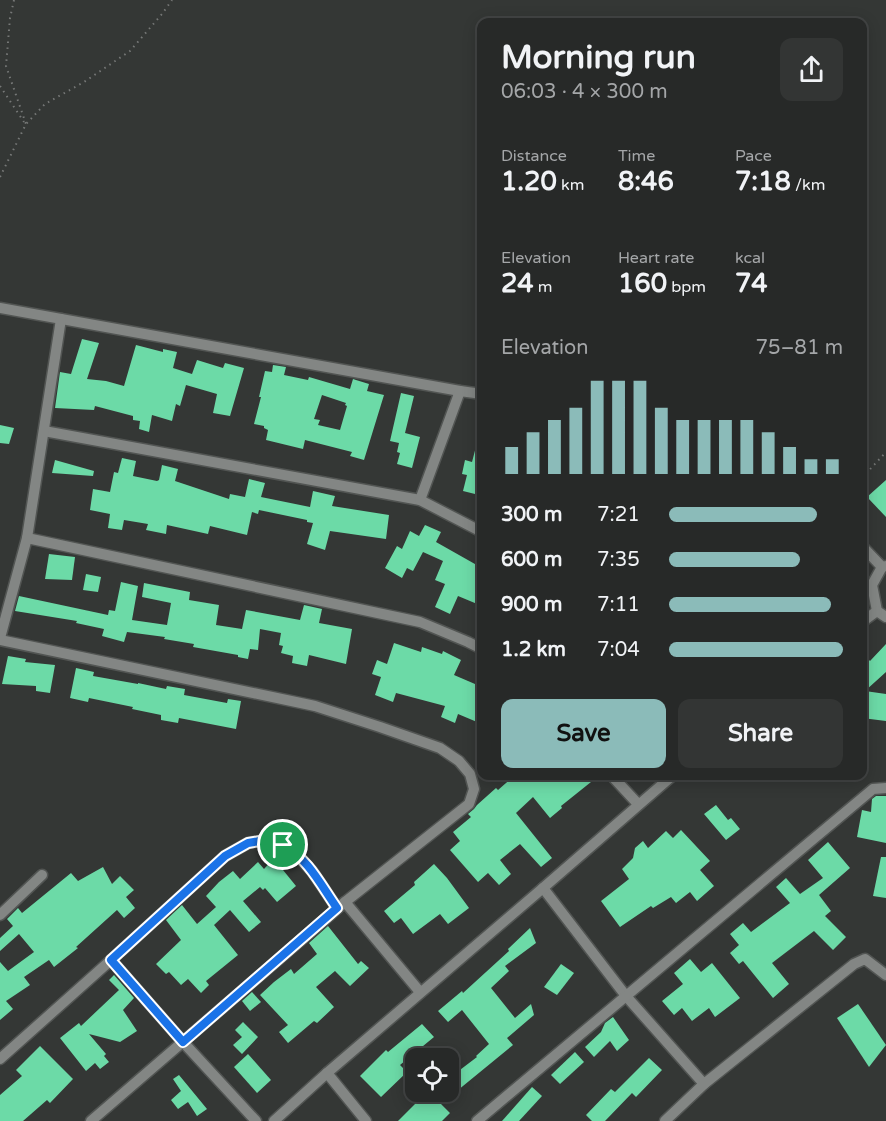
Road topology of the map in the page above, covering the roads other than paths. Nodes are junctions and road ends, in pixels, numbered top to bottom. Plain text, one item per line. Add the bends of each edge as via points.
1 (0, 308) edge
2 (61, 319) junction
3 (460, 391) junction
4 (477, 393) edge
5 (44, 431) junction
6 (420, 500) junction
7 (477, 529) edge
8 (27, 538) junction
9 (867, 551) edge
10 (884, 566) edge
11 (882, 614) edge
12 (867, 620) edge
13 (0, 639) edge
14 (477, 646) edge
15 (616, 780) edge
16 (667, 780) edge
17 (886, 788) edge
18 (638, 804) junction
19 (42, 875) dead end
20 (543, 888) junction
21 (341, 905) junction
22 (0, 915) edge
23 (111, 960) junction
24 (886, 975) edge
25 (420, 992) junction
26 (626, 996) junction
27 (183, 1042) junction
28 (0, 1059) edge
29 (327, 1073) junction
30 (704, 1084) junction
31 (91, 1121) edge
32 (256, 1121) edge
33 (273, 1121) edge
34 (366, 1121) edge
35 (477, 1121) edge
36 (665, 1121) edge

1 - 2 street
2 - 3 street
2 - 5 street
3 - 4 street
3 - 6 street
5 - 6 street
5 - 8 street
6 - 7 street
8 - 13 street
8 - 14 street via 420,622
9 - 10 street
10 - 11 street via 872,585
11 - 12 street
13 - 21 street via 315,706 440,748 459,761 470,774 474,789 469,804
15 - 18 street
16 - 18 street
17 - 26 street via 873,789
18 - 20 street
19 - 22 street
20 - 25 street
20 - 26 street
21 - 23 street via 294,852 272,842 248,843 225,856
21 - 25 street
21 - 27 street
23 - 27 street
23 - 28 street
24 - 30 street via 865,959 854,964
25 - 29 street
26 - 30 street
26 - 35 street
27 - 31 street
27 - 32 street
29 - 33 street
29 - 34 street
30 - 36 street

